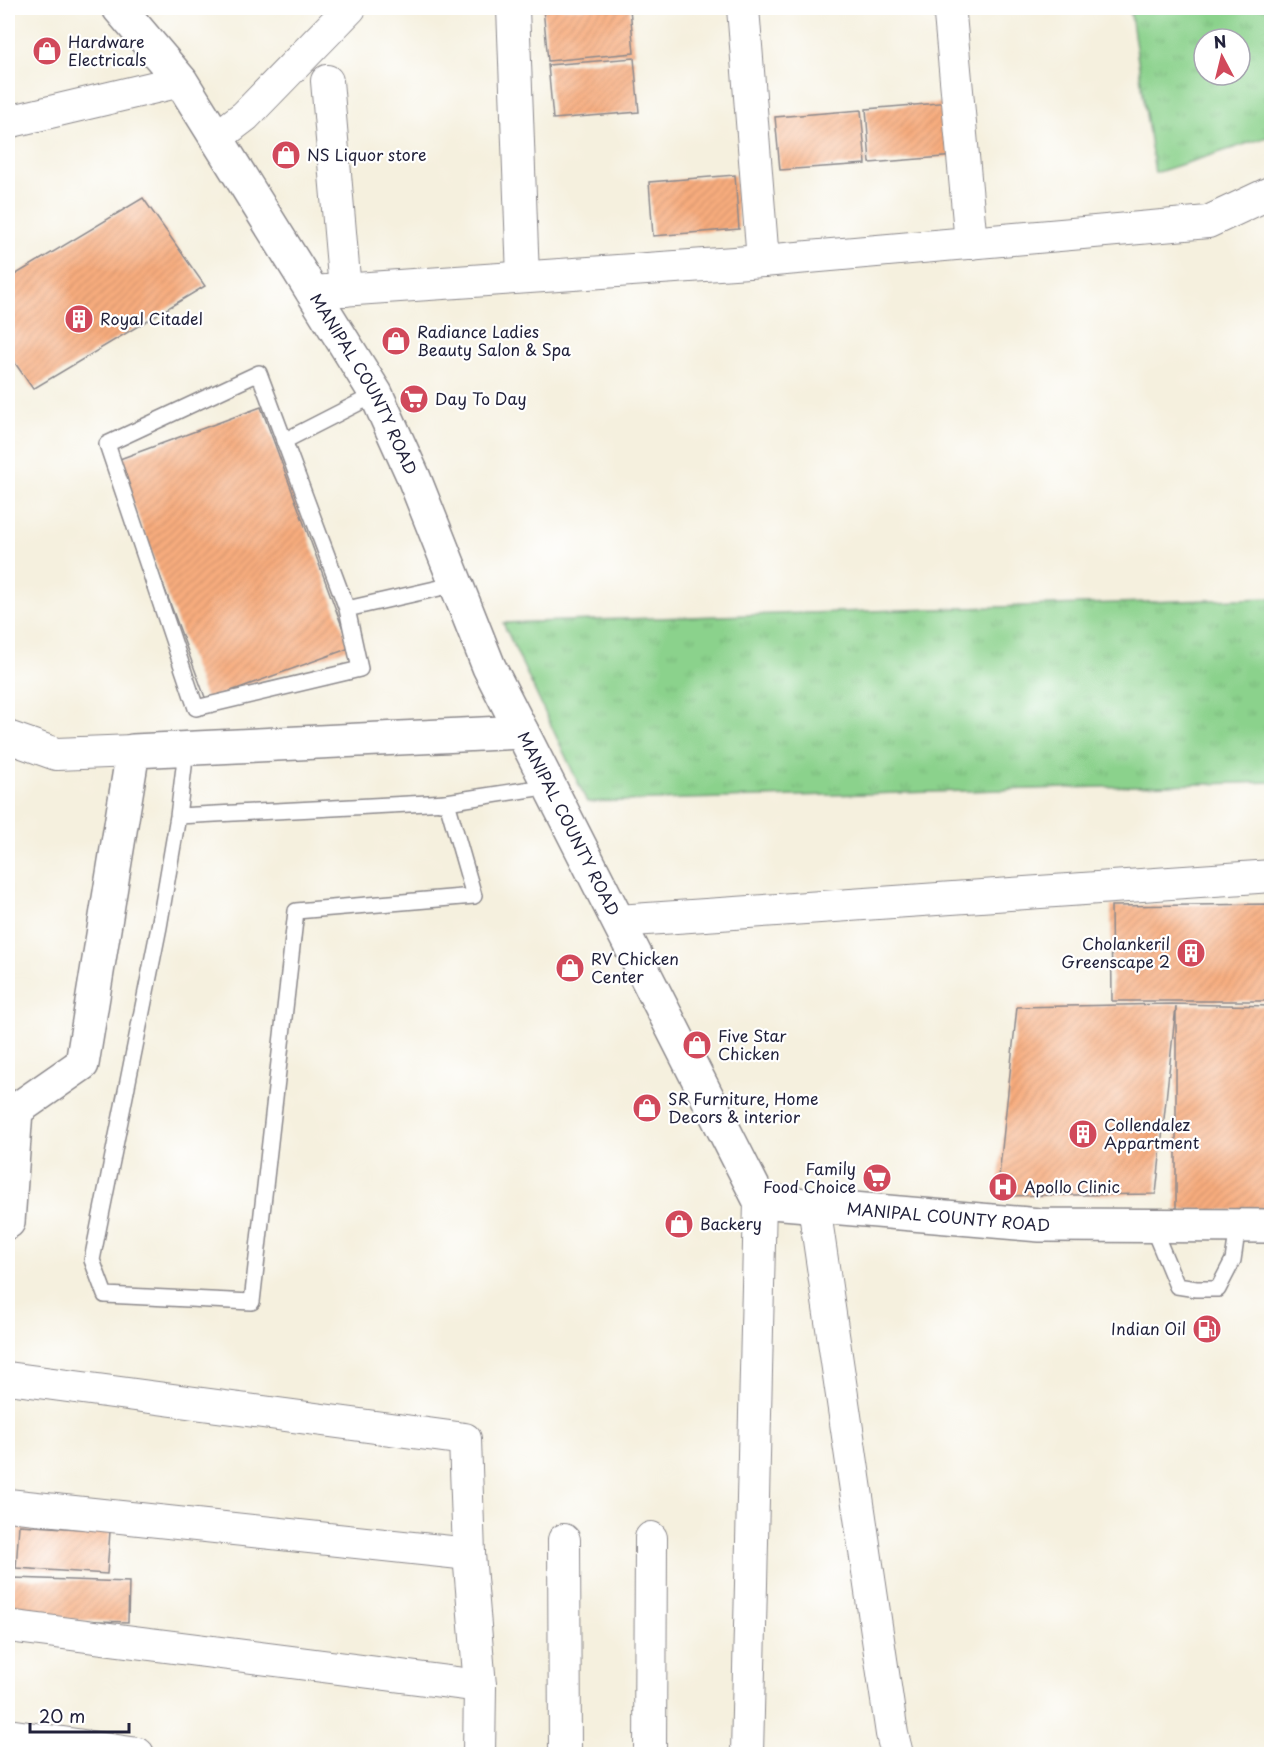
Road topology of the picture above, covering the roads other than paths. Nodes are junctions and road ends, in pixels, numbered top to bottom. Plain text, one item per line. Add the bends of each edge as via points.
1 (119, 8) edge
2 (350, 8) edge
3 (513, 8) edge
4 (743, 8) edge
5 (950, 15) dead end
6 (181, 81) junction
7 (327, 81) dead end
8 (8, 122) edge
9 (216, 138) junction
10 (1272, 192) edge
11 (971, 243) junction
12 (763, 261) junction
13 (523, 278) junction
14 (345, 290) junction
15 (312, 292) junction
16 (376, 394) junction
17 (284, 441) junction
18 (457, 584) junction
19 (346, 609) junction
20 (522, 732) junction
21 (8, 737) edge
22 (184, 748) junction
23 (133, 751) junction
24 (550, 786) junction
25 (440, 803) junction
26 (178, 816) junction
27 (1272, 876) edge
28 (618, 921) junction
29 (11, 1133) edge
30 (760, 1202) junction
31 (814, 1206) junction
32 (8, 1222) edge
33 (1152, 1226) junction
34 (1238, 1226) junction
35 (1272, 1226) edge
36 (8, 1378) edge
37 (8, 1505) edge
38 (651, 1538) dead end
39 (564, 1540) dead end
40 (469, 1554) junction
41 (8, 1626) edge
42 (480, 1686) junction
43 (8, 1735) edge
44 (138, 1755) edge
45 (478, 1755) edge
46 (566, 1755) edge
47 (650, 1755) edge
48 (747, 1755) edge
49 (897, 1755) edge

1 - 6 main road, MANIPAL COUNTY ROAD
2 - 9 street via 245,116
3 - 13 street
4 - 12 street
5 - 11 street
6 - 8 street
6 - 9 main road, MANIPAL COUNTY ROAD
7 - 14 street
9 - 15 main road, MANIPAL COUNTY ROAD
10 - 11 street via 1208,222
11 - 12 street
12 - 13 street
13 - 14 street
14 - 15 street
15 - 16 main road, MANIPAL COUNTY ROAD
16 - 17 lane
16 - 18 main road, MANIPAL COUNTY ROAD
17 - 19 lane
17 - 19 lane via 259,373 107,444 196,708 360,669
18 - 19 lane
18 - 20 main road, MANIPAL COUNTY ROAD via 489,667
20 - 22 main road
20 - 24 main road, MANIPAL COUNTY ROAD
21 - 23 street via 56,754
22 - 23 main road
22 - 26 lane
23 - 29 main road via 82,1064 16,1110
24 - 25 lane
24 - 28 main road, MANIPAL COUNTY ROAD
25 - 26 lane
25 - 26 lane via 447,802 474,896 296,911 252,1302 105,1295 92,1260
27 - 28 street
28 - 30 main road, MANIPAL COUNTY ROAD
29 - 32 main road
30 - 31 main road, MANIPAL COUNTY ROAD
30 - 48 street
31 - 33 main road, MANIPAL COUNTY ROAD via 1040,1225
31 - 49 street
33 - 34 main road, MANIPAL COUNTY ROAD
33 - 34 lane via 1177,1286 1218,1289 1233,1260
34 - 35 main road, MANIPAL COUNTY ROAD
36 - 40 street via 465,1439
37 - 40 street
38 - 47 street
39 - 46 street
40 - 42 street
41 - 42 street
42 - 45 street
43 - 44 street

